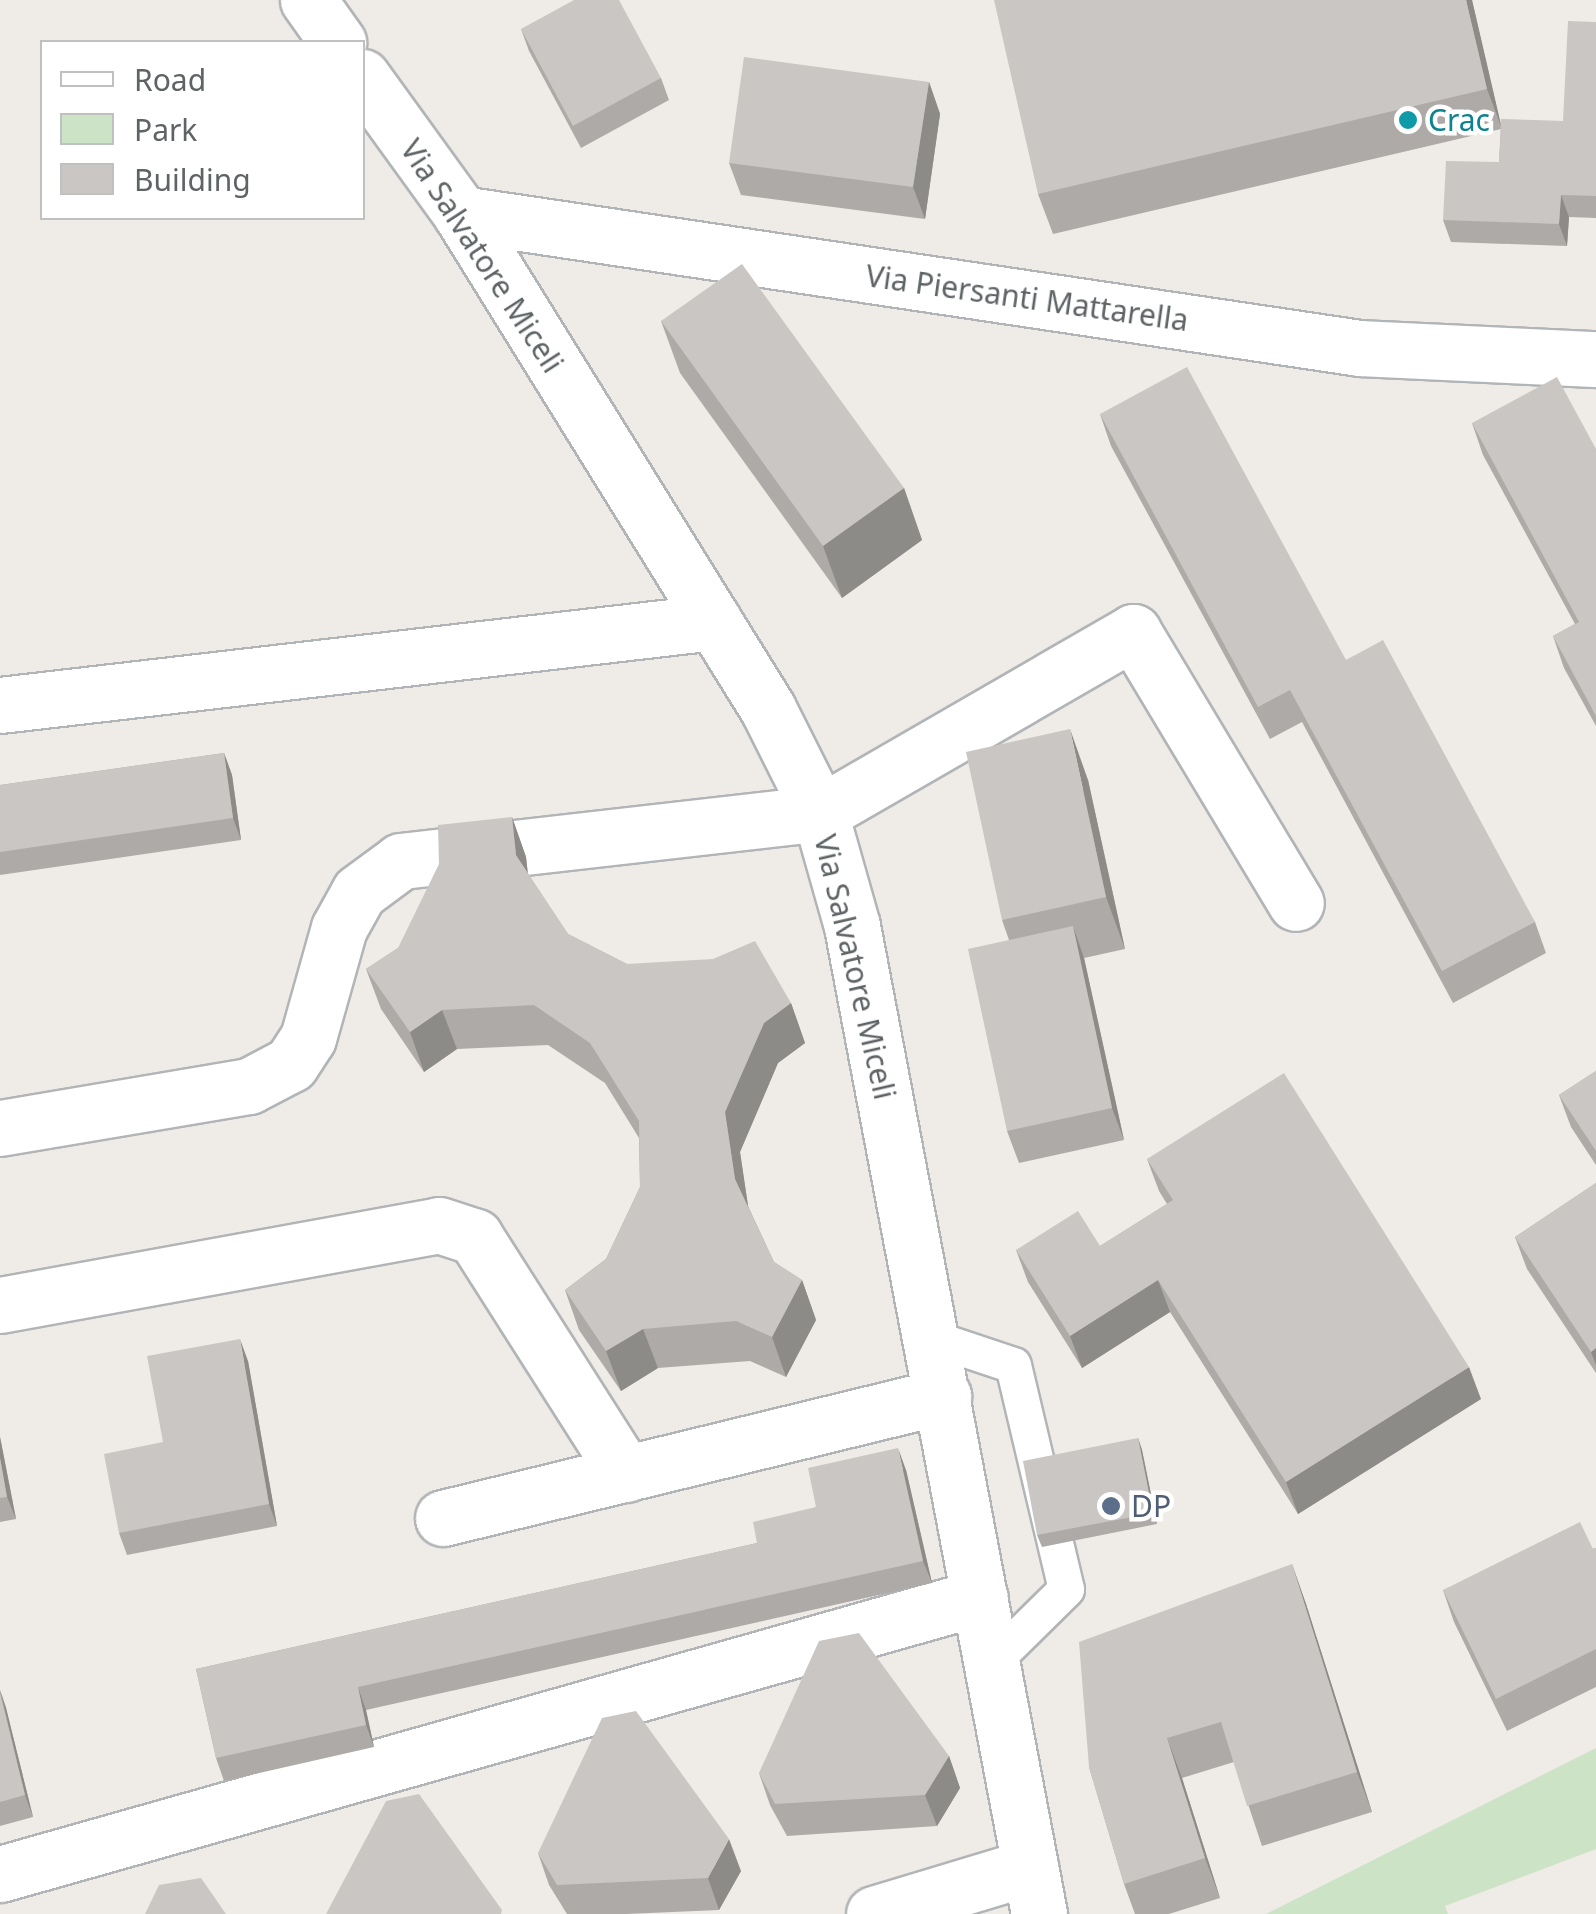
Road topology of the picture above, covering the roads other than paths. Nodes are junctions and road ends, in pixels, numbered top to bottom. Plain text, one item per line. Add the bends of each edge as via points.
1 (308, 0) edge
2 (337, 40) edge
3 (365, 81) edge
4 (461, 214) junction
5 (1596, 358) edge
6 (714, 622) junction
7 (0, 705) edge
8 (820, 813) junction
9 (1296, 903) dead end
10 (0, 1128) edge
11 (0, 1305) edge
12 (932, 1338) junction
13 (943, 1396) junction
14 (626, 1474) junction
15 (443, 1518) dead end
16 (980, 1597) junction
17 (992, 1662) junction
18 (0, 1874) edge
19 (1035, 1891) edge
20 (874, 1914) edge

1 - 2 street
3 - 4 street, Via Salvatore Miceli
4 - 5 street, Via Piersanti Mattarella via 1360,348
4 - 6 street, Via Salvatore Miceli
6 - 7 street
6 - 8 street, Via Salvatore Miceli
8 - 9 street via 1133,632
8 - 10 street via 401,861 359,892 339,928 308,1038 291,1064 249,1086
8 - 12 street, Via Salvatore Miceli via 852,926
11 - 14 street via 439,1225 475,1237
12 - 13 street, Via Salvatore Miceli
12 - 17 lane via 1013,1364 1066,1589
13 - 14 street
13 - 16 street, Via Salvatore Miceli
14 - 15 street
16 - 17 street, Via Salvatore Miceli
16 - 18 street
17 - 19 street, Via Salvatore Miceli
19 - 20 street

